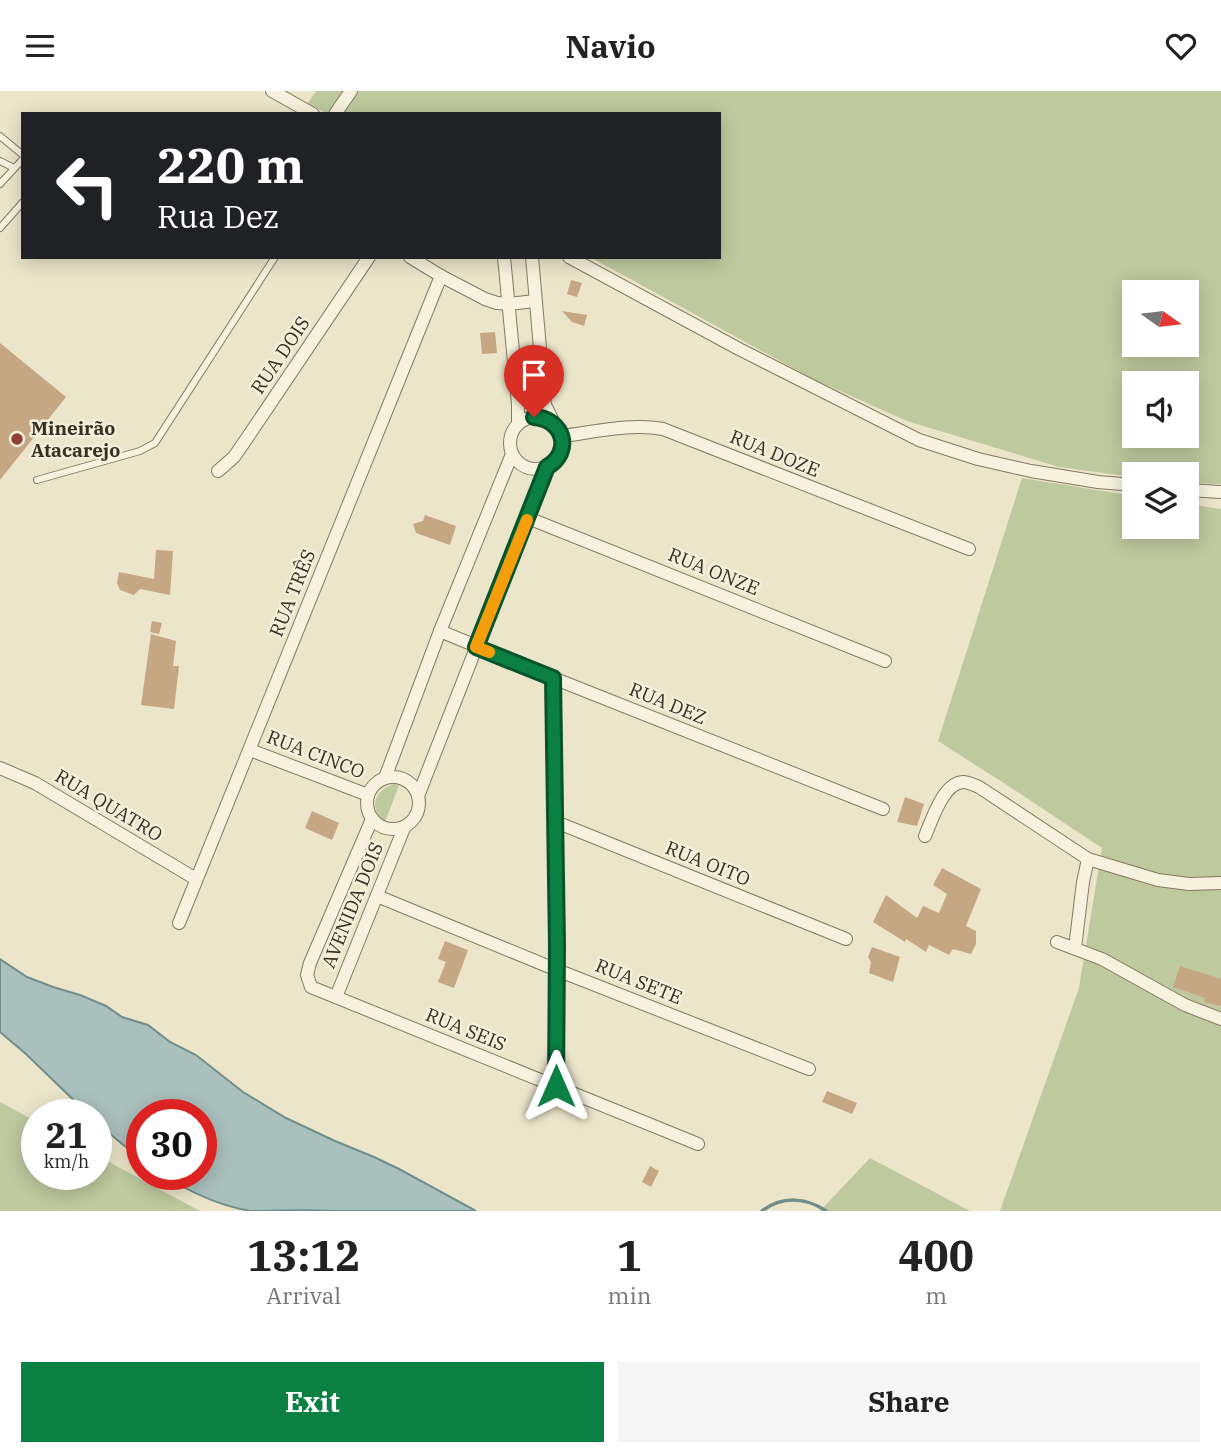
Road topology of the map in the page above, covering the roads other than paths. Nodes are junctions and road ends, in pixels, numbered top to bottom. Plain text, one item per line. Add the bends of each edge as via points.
1 (272, 91) edge
2 (351, 91) edge
3 (309, 112) edge
4 (336, 112) edge
5 (0, 136) edge
6 (21, 155) edge
7 (21, 159) edge
8 (0, 161) edge
9 (14, 168) junction
10 (0, 184) edge
11 (21, 204) edge
12 (0, 228) edge
13 (274, 259) edge
14 (368, 259) edge
15 (413, 259) edge
16 (504, 259) edge
17 (531, 259) edge
18 (573, 259) edge
19 (441, 276) junction
20 (535, 301) junction
21 (509, 304) junction
22 (554, 423) junction
23 (518, 424) junction
24 (562, 436) junction
25 (512, 454) junction
26 (547, 467) junction
27 (218, 471) dead end
28 (37, 480) dead end
29 (1122, 484) edge
30 (1199, 491) edge
31 (1221, 492) edge
32 (528, 518) junction
33 (969, 549) dead end
34 (440, 631) junction
35 (476, 647) junction
36 (885, 661) dead end
37 (553, 678) junction
38 (250, 750) junction
39 (0, 768) edge
40 (385, 778) junction
41 (368, 795) junction
42 (418, 796) junction
43 (883, 809) dead end
44 (372, 820) junction
45 (556, 822) junction
46 (404, 828) junction
47 (925, 836) dead end
48 (1088, 859) junction
49 (196, 879) junction
50 (1221, 883) edge
51 (377, 896) junction
52 (179, 923) dead end
53 (846, 939) dead end
54 (1057, 942) dead end
55 (1075, 949) junction
56 (557, 970) junction
57 (336, 997) junction
58 (1221, 1019) edge
59 (809, 1069) dead end
60 (556, 1086) junction
61 (698, 1144) dead end

1 - 3 street
2 - 4 street
5 - 6 lane
7 - 9 lane
8 - 9 lane
9 - 10 lane
11 - 12 lane
13 - 28 lane via 155,443
14 - 27 street, RUA DOIS via 234,457
15 - 19 street
16 - 21 street
17 - 20 street
18 - 29 street via 919,440 1031,471
19 - 21 street via 485,299
19 - 38 street, RUA TRÊS
20 - 21 street
20 - 22 street via 545,405
21 - 23 street
22 - 23 street via 534,417
22 - 24 street
23 - 25 street via 511,435
24 - 26 street, AVENIDA DOIS via 558,458
24 - 33 street, RUA DOZE via 633,427 663,429
25 - 26 street via 525,467
25 - 34 street
26 - 32 street, AVENIDA DOIS
30 - 31 street
32 - 35 street, AVENIDA DOIS
32 - 36 street, RUA ONZE
34 - 35 street, RUA DEZ
34 - 40 street
35 - 37 street, RUA DEZ
35 - 42 street, AVENIDA DOIS
37 - 43 street, RUA DEZ
37 - 45 street
38 - 41 street, RUA CINCO
38 - 49 street, RUA TRÊS
39 - 49 street, RUA QUATRO via 35,783
40 - 41 street
40 - 42 street via 404,779
41 - 44 street, AVENIDA DOIS
42 - 46 street, AVENIDA DOIS via 418,811
44 - 46 street, AVENIDA DOIS via 389,830
44 - 57 street, AVENIDA DOIS via 307,975 311,987
45 - 53 street, RUA OITO
45 - 56 street
46 - 51 street, AVENIDA DOIS
47 - 48 street via 943,795 953,785 970,783
48 - 50 street via 1158,880
48 - 55 street
49 - 52 street, RUA TRÊS
51 - 56 street, RUA SETE
51 - 57 street, AVENIDA DOIS
54 - 55 street
55 - 58 street
56 - 59 street, RUA SETE
56 - 60 street
57 - 60 street, RUA SEIS
60 - 61 street, RUA SEIS

